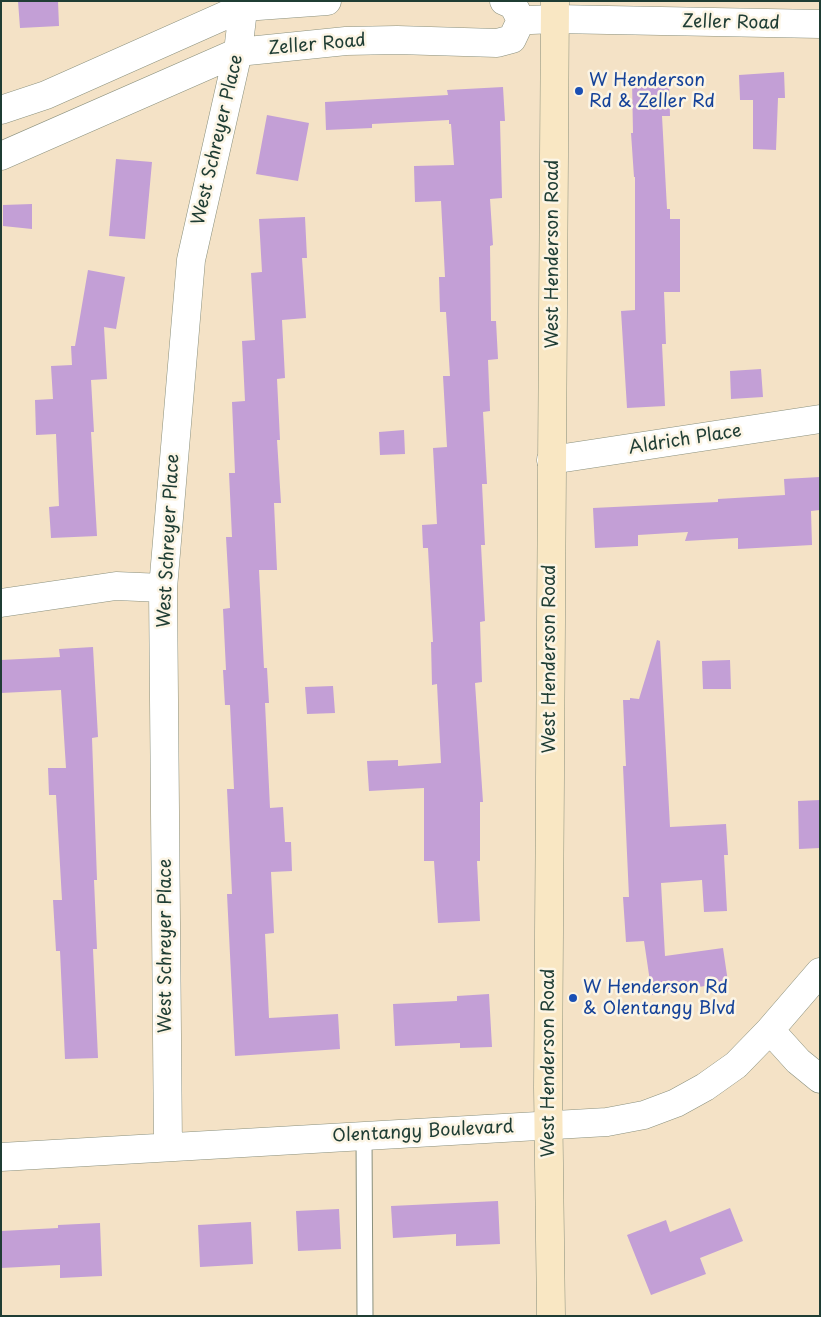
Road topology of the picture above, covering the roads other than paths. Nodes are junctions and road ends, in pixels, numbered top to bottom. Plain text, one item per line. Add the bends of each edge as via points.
1 (327, 1) edge
2 (244, 4) edge
3 (555, 10) edge
4 (512, 11) edge
5 (820, 24) edge
6 (238, 52) junction
7 (1, 110) edge
8 (1, 156) edge
9 (820, 419) edge
10 (551, 460) junction
11 (163, 588) junction
12 (1, 603) edge
13 (820, 972) edge
14 (770, 1030) junction
15 (820, 1079) edge
16 (549, 1126) junction
17 (364, 1136) junction
18 (168, 1148) junction
19 (1, 1157) edge
20 (365, 1316) edge
21 (551, 1316) edge

1 - 2 street
2 - 6 street, West Schreyer Place
2 - 7 street via 46,95
3 - 4 street, Zeller Road
3 - 5 street, Zeller Road
3 - 10 main road, West Henderson Road
4 - 6 street, Zeller Road via 512,39 498,43 346,41
6 - 8 street, Zeller Road
6 - 11 street, West Schreyer Place via 191,260
9 - 10 street, Aldrich Place
10 - 16 main road, West Henderson Road
11 - 12 street via 116,586
11 - 18 street, West Schreyer Place
13 - 14 street, Olentangy Boulevard
14 - 15 street via 798,1061
14 - 16 street, Olentangy Boulevard via 736,1065 676,1103 644,1115 607,1122
16 - 17 street, Olentangy Boulevard
16 - 21 main road, West Henderson Road
17 - 18 street, Olentangy Boulevard
17 - 20 lane
18 - 19 street, Olentangy Boulevard

